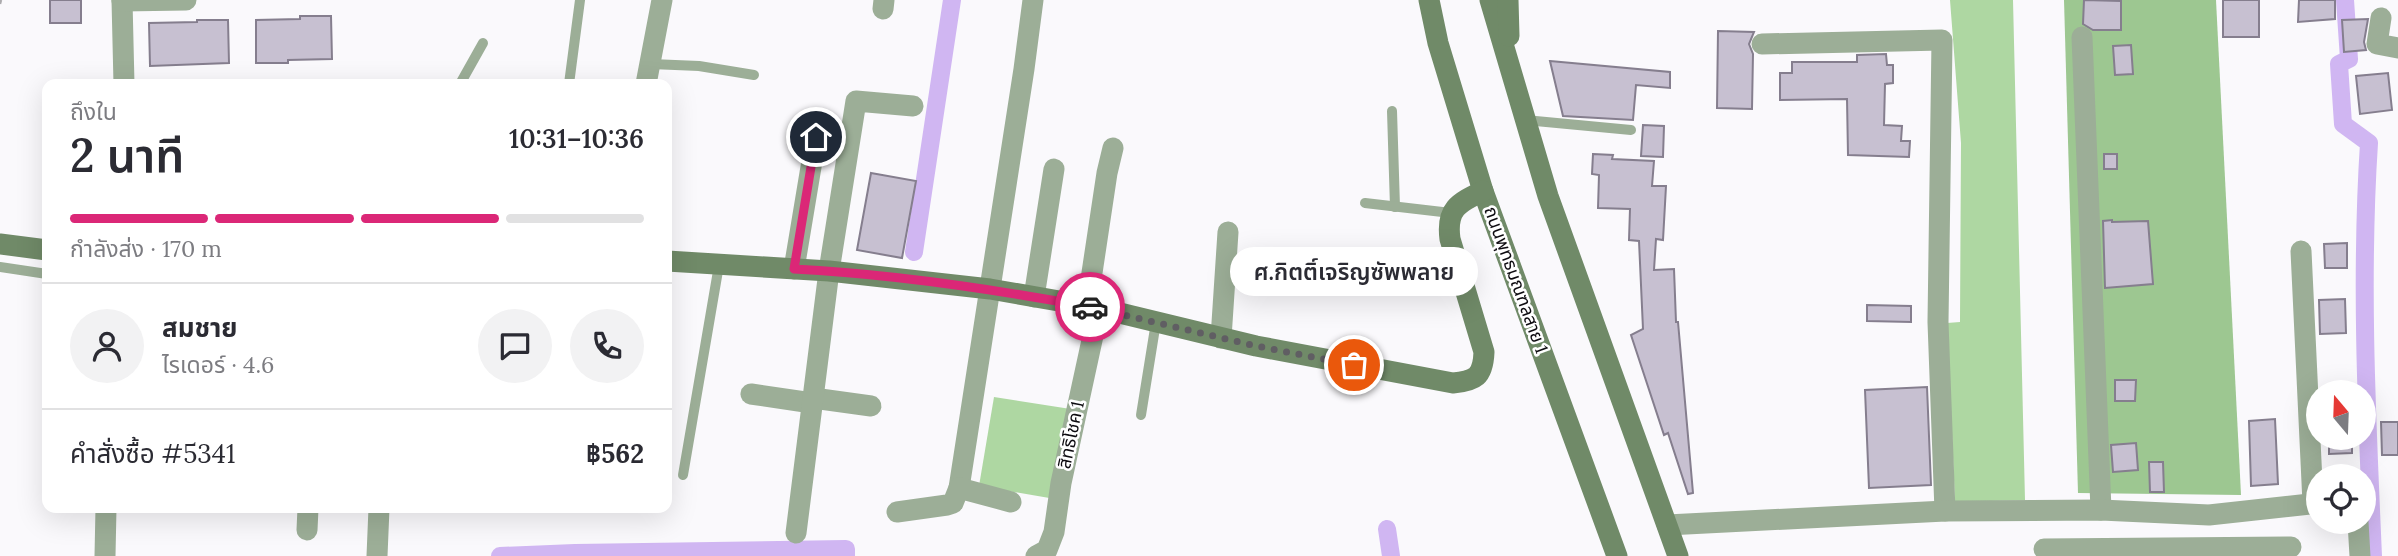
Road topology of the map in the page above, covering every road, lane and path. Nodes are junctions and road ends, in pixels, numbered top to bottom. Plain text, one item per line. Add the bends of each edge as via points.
1 (186, 0) edge
2 (580, 0) edge
3 (662, 0) edge
4 (1033, 0) edge
5 (1418, 0) edge
6 (1429, 0) edge
7 (122, 1) edge
8 (1506, 1) edge
9 (2381, 18) dead end
10 (2082, 37) dead end
11 (483, 43) dead end
12 (1438, 43) junction
13 (1762, 44) dead end
14 (2398, 48) edge
15 (648, 74) edge
16 (754, 75) dead end
17 (124, 79) edge
18 (463, 79) edge
19 (570, 79) edge
20 (914, 106) dead end
21 (1392, 111) dead end
22 (1525, 120) junction
23 (1631, 130) dead end
24 (816, 137) dead end
25 (1113, 148) dead end
26 (1054, 169) dead end
27 (1483, 191) junction
28 (1365, 204) dead end
29 (1395, 207) junction
30 (1451, 213) junction
31 (1228, 232) dead end
32 (0, 244) edge
33 (42, 249) edge
34 (2301, 251) dead end
35 (672, 261) edge
36 (719, 265) junction
37 (0, 267) edge
38 (794, 269) junction
39 (829, 271) junction
40 (42, 273) edge
41 (990, 289) junction
42 (1034, 297) junction
43 (1093, 307) junction
44 (1156, 322) junction
45 (1222, 338) junction
46 (751, 394) dead end
47 (812, 400) junction
48 (871, 406) dead end
49 (1141, 415) dead end
50 (2314, 464) edge
51 (683, 475) dead end
52 (958, 488) junction
53 (1011, 502) dead end
54 (2306, 504) edge
55 (1945, 510) junction
56 (2101, 510) junction
57 (897, 512) dead end
58 (106, 513) edge
59 (308, 513) edge
60 (379, 513) edge
61 (1667, 525) junction
62 (307, 530) dead end
63 (796, 533) dead end
64 (2359, 534) edge
65 (2291, 547) dead end
66 (2044, 549) dead end
67 (2190, 552) edge
68 (377, 553) edge
69 (105, 556) edge
70 (1036, 556) edge
71 (1616, 556) edge
72 (1678, 556) edge
73 (2360, 556) edge

1 - 7 street
2 - 19 lane
3 - 15 street
4 - 41 street
5 - 12 main road
6 - 12 main road, ถนนพุทธมณฑลสาย 1
7 - 17 street
8 - 22 main road via 1511,73
9 - 14 street via 2377,44
10 - 56 street
11 - 18 lane
12 - 27 main road, ถนนพุทธมณฑลสาย 1
13 - 55 street via 1942,40 1938,322
15 - 16 lane via 699,66
20 - 39 street via 856,101
21 - 29 lane
22 - 23 lane
22 - 61 main road
24 - 38 street
25 - 43 street, สิทธิโชค 1
26 - 42 street
27 - 30 main road
27 - 71 main road, ถนนพุทธมณฑลสาย 1
28 - 29 lane
29 - 30 lane
30 - 45 main road via 1450,239 1484,352 1484,365 1470,381 1452,383
31 - 45 street
32 - 33 main road
34 - 50 street
35 - 36 main road
36 - 38 main road
36 - 51 lane
37 - 40 lane
38 - 39 main road
39 - 41 main road
39 - 47 street
41 - 42 main road
41 - 52 street
42 - 43 main road
43 - 44 main road
43 - 70 street, สิทธิโชค 1 via 1054,532 1047,550
44 - 45 main road
44 - 49 lane
46 - 47 street
47 - 48 street
47 - 63 street
52 - 53 street
52 - 57 street via 953,503
54 - 56 street via 2209,515
55 - 56 street
55 - 61 street
58 - 69 street
59 - 62 street
60 - 68 street
61 - 72 main road
64 - 73 street
65 - 67 street
66 - 67 street

